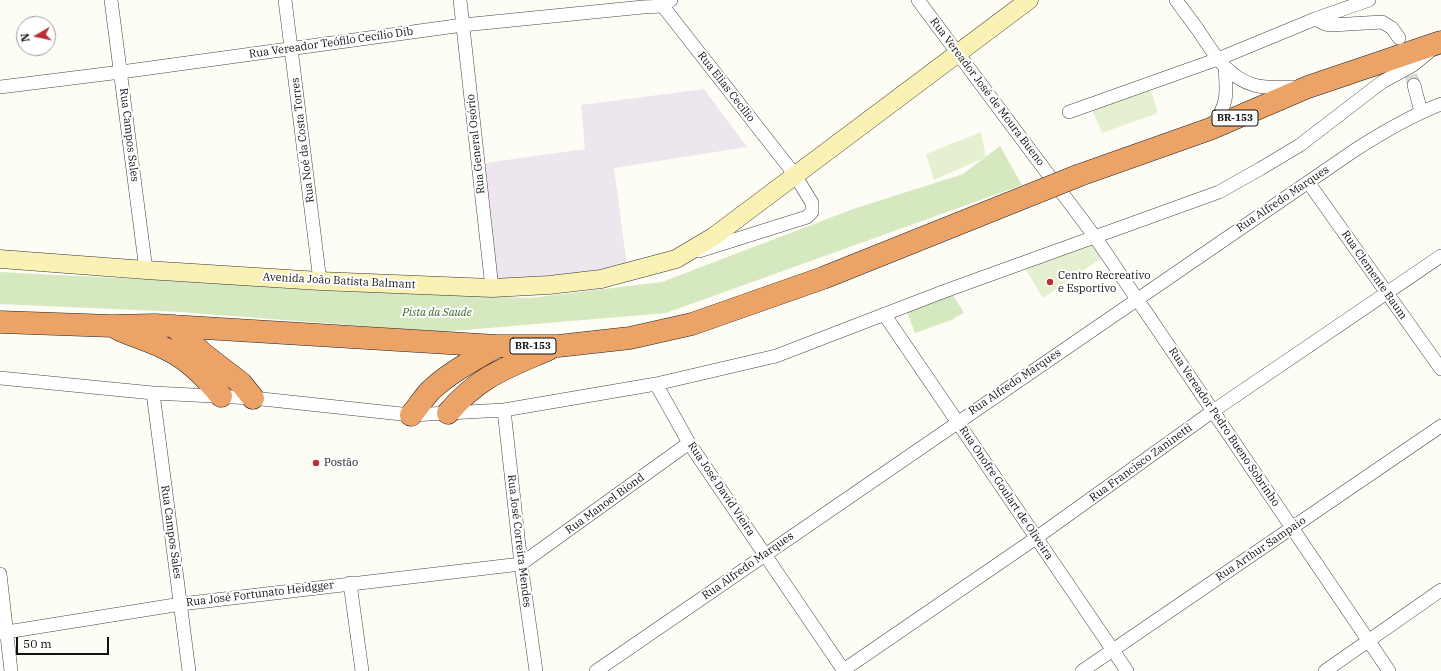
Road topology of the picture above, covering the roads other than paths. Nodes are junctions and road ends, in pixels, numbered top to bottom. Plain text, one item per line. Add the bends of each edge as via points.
1 (111, 0) edge
2 (286, 0) edge
3 (460, 0) edge
4 (918, 0) edge
5 (1030, 0) edge
6 (1176, 0) edge
7 (1369, 0) edge
8 (664, 2) edge
9 (1315, 19) junction
10 (462, 25) junction
11 (1398, 38) dead end
12 (1440, 43) edge
13 (292, 49) junction
14 (958, 54) junction
15 (1222, 64) junction
16 (121, 72) junction
17 (1414, 85) tunnel mouth
18 (0, 87) edge
19 (1308, 87) junction
20 (1441, 104) edge
21 (1068, 112) dead end
22 (1421, 112) junction
23 (1210, 129) junction
24 (795, 175) junction
25 (1308, 182) junction
26 (1048, 188) junction
27 (1095, 237) junction
28 (1441, 256) edge
29 (676, 259) junction
30 (0, 260) edge
31 (146, 270) junction
32 (320, 281) junction
33 (492, 288) junction
34 (1387, 293) junction
35 (1137, 299) junction
36 (884, 314) junction
37 (0, 322) edge
38 (112, 326) junction
39 (174, 326) junction
40 (497, 346) junction
41 (558, 346) junction
42 (1441, 369) edge
43 (0, 378) edge
44 (656, 384) junction
45 (153, 393) junction
46 (221, 396) junction
47 (253, 398) junction
48 (504, 410) junction
49 (1213, 411) junction
50 (448, 413) junction
51 (411, 415) junction
52 (958, 422) junction
53 (1441, 426) edge
54 (689, 443) junction
55 (1292, 528) junction
56 (1036, 538) junction
57 (765, 554) junction
58 (521, 564) junction
59 (0, 574) edge
60 (350, 583) junction
61 (1441, 590) edge
62 (181, 604) junction
63 (3, 632) edge
64 (1369, 641) junction
65 (1113, 650) junction
66 (11, 671) edge
67 (189, 671) edge
68 (362, 671) edge
69 (536, 671) edge
70 (596, 671) edge
71 (843, 671) edge
72 (1082, 671) edge
73 (1127, 671) edge
74 (1325, 671) edge
75 (1389, 671) edge

1 - 16 street, Rua Campos Sales
2 - 13 street, Rua Noé da Costa Torres
3 - 10 street, Rua General Osório
4 - 14 street, Rua Vereador José de Moura Bueno
5 - 14 street, Avenida João Batista Balmant
6 - 15 street
7 - 9 street
8 - 10 street, Rua Vereador Teófilo Cecílio Dib
8 - 24 street, Rua Elias Cecílio
9 - 11 street via 1332,25 1382,22 1392,28
9 - 15 street
10 - 13 street, Rua Vereador Teófilo Cecílio Dib
10 - 33 street, Rua General Osório
12 - 19 highway, BR-153
12 - 27 street via 1413,65 1382,82 1300,145 1260,169 1219,192
13 - 16 street, Rua Vereador Teófilo Cecílio Dib
13 - 32 street, Rua Noé da Costa Torres
14 - 24 street, Avenida João Batista Balmant
14 - 26 street, Rua Vereador José de Moura Bueno
15 - 19 street via 1236,78 1254,85 1274,88
15 - 21 street
15 - 23 street via 1225,103
16 - 18 street, Rua Vereador Teófilo Cecílio Dib
16 - 31 street, Rua Campos Sales
17 - 22 street
19 - 23 highway, BR-153
20 - 22 street, Rua Alfredo Marques
22 - 25 street, Rua Alfredo Marques via 1392,127
23 - 26 highway, BR-153, bridge
24 - 29 street, Avenida João Batista Balmant via 713,237
24 - 29 street, Rua Elias Cecílio via 812,203 812,212 807,217
25 - 34 street, Rua Clemente Baum
25 - 35 street, Rua Alfredo Marques
26 - 27 street, Rua Vereador Pedro Bueno Sobrinho
26 - 41 highway, BR-153 via 824,278 692,324 630,338
27 - 35 street, Rua Vereador Pedro Bueno Sobrinho
27 - 36 street
28 - 34 street, Rua Francisco Zaninetti
29 - 33 street, Avenida João Batista Balmant via 601,279
30 - 31 street, Avenida João Batista Balmant
31 - 32 street, Avenida João Batista Balmant
32 - 33 street, Avenida João Batista Balmant
34 - 42 street, Rua Clemente Baum
34 - 49 street, Rua Francisco Zaninetti
35 - 49 street, Rua Vereador Pedro Bueno Sobrinho
35 - 52 street, Rua Alfredo Marques
36 - 44 street via 776,356
36 - 52 street, Rua Onofre Goulart de Oliveira
37 - 38 highway, BR-153
38 - 39 highway, BR-153
38 - 46 highway via 171,351 183,359
39 - 40 highway, BR-153
39 - 47 highway via 202,353 241,383
40 - 41 highway, BR-153
40 - 51 highway via 446,377 430,391
41 - 50 highway via 488,377 472,388
43 - 45 street
44 - 48 street
44 - 54 street, Rua José David Vieira
45 - 46 street
45 - 62 street, Rua Campos Sales
46 - 47 street
47 - 51 street
48 - 50 street
48 - 58 street, Rua José Correira Mendes
49 - 55 street, Rua Vereador Pedro Bueno Sobrinho
49 - 56 street, Rua Francisco Zaninetti
50 - 51 street
52 - 56 street, Rua Onofre Goulart de Oliveira
52 - 57 street, Rua Alfredo Marques
53 - 55 street, Rua Arthur Sampaio
54 - 57 street, Rua José David Vieira
54 - 58 street, Rua Manoel Biond
55 - 64 street, Rua Vereador Pedro Bueno Sobrinho
55 - 65 street, Rua Arthur Sampaio
56 - 65 street, Rua Onofre Goulart de Oliveira
56 - 71 street, Rua Francisco Zaninetti
57 - 70 street, Rua Alfredo Marques
57 - 71 street, Rua José David Vieira
58 - 60 street, Rua José Fortunato Heidgger
58 - 69 street, Rua José Correira Mendes
59 - 63 street
60 - 62 street, Rua José Fortunato Heidgger
60 - 68 street
61 - 64 street
62 - 63 street, Rua José Fortunato Heidgger
62 - 67 street, Rua Campos Sales
63 - 66 street
64 - 74 street
64 - 75 street, Rua Vereador Pedro Bueno Sobrinho
65 - 72 street, Rua Arthur Sampaio
65 - 73 street, Rua Onofre Goulart de Oliveira

